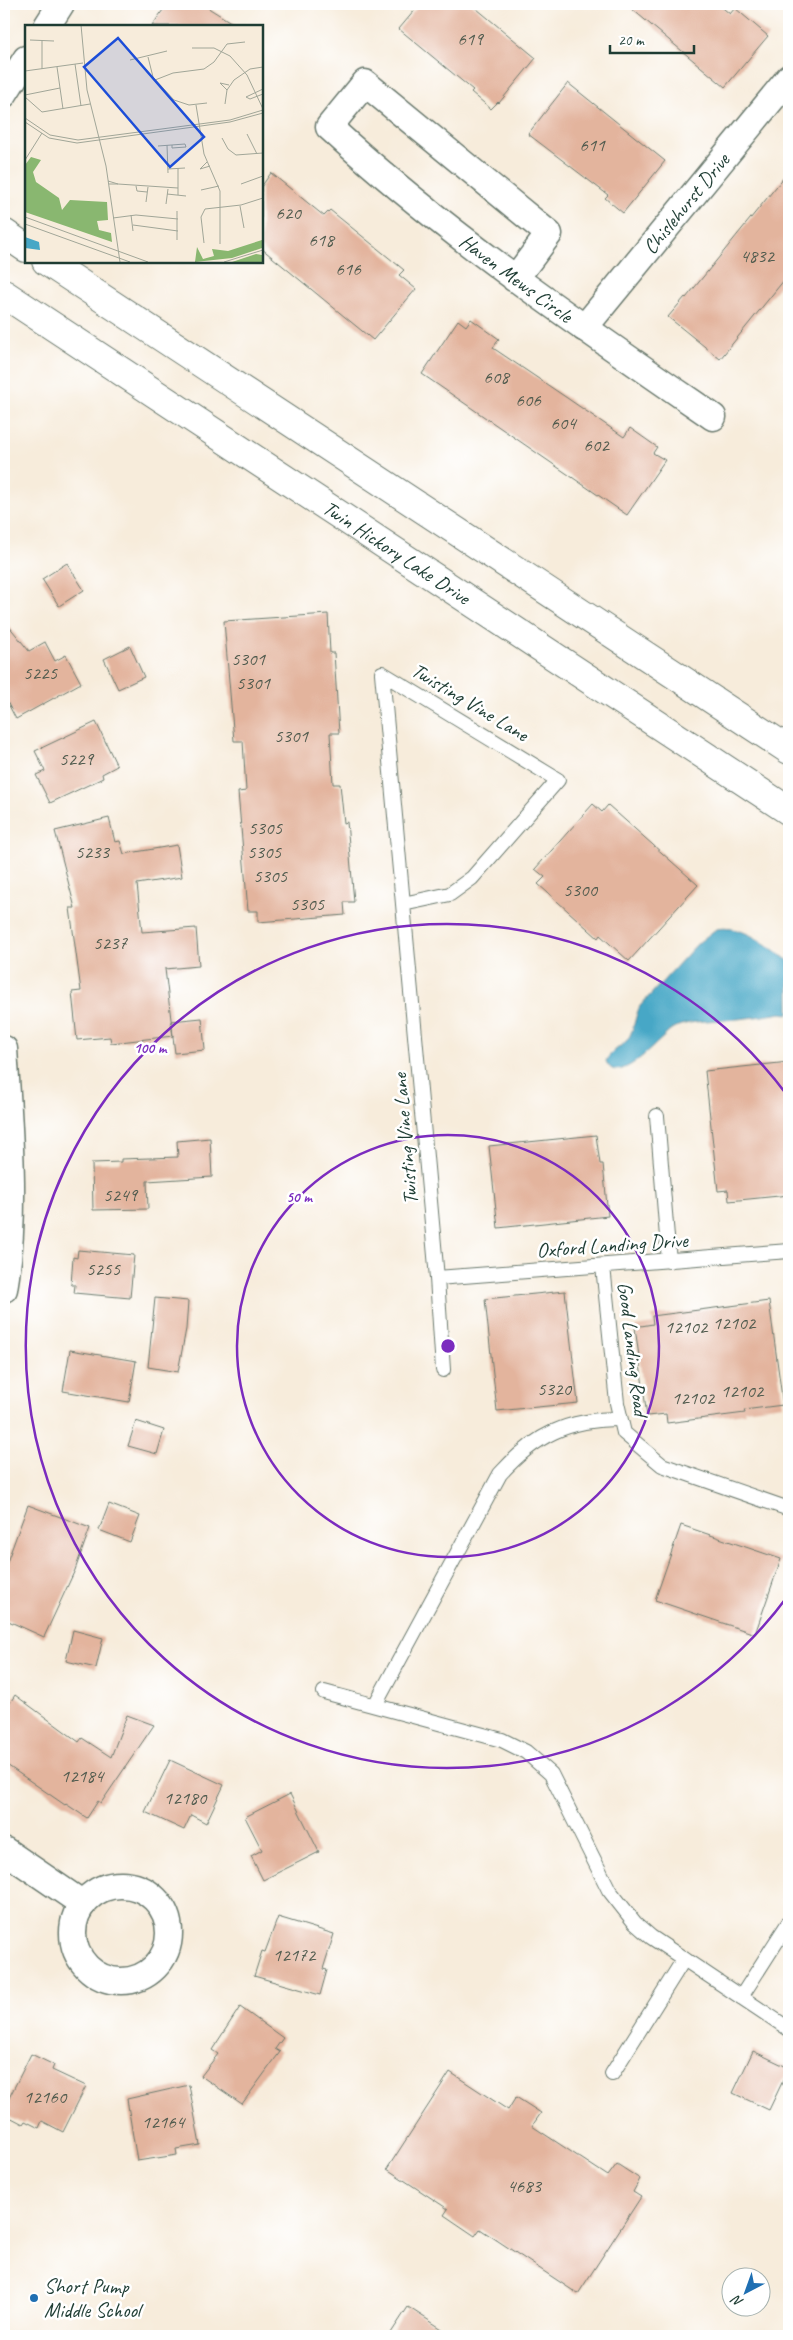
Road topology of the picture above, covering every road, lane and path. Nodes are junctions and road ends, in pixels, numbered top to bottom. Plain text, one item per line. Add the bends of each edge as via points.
1 (61, 4) edge
2 (48, 25) edge
3 (25, 61) edge
4 (789, 78) edge
5 (4, 94) edge
6 (4, 233) edge
7 (25, 247) edge
8 (48, 262) edge
9 (515, 278) junction
10 (4, 294) edge
11 (584, 328) junction
12 (714, 417) dead end
13 (789, 750) edge
14 (789, 811) edge
15 (403, 904) junction
16 (4, 1049) edge
17 (657, 1116) dead end
18 (789, 1251) edge
19 (669, 1261) junction
20 (603, 1266) junction
21 (437, 1278) junction
22 (4, 1289) edge
23 (443, 1370) dead end
24 (620, 1418) junction
25 (789, 1509) edge
26 (324, 1692) dead end
27 (374, 1705) junction
28 (4, 1850) edge
29 (83, 1904) dead end
30 (789, 1922) edge
31 (684, 1959) junction
32 (741, 1997) junction
33 (789, 2029) edge
34 (612, 2074) dead end

1 - 2 street
3 - 5 street
4 - 11 street, Chislehurst Drive
6 - 7 street
8 - 13 street
9 - 9 street, Haven Mews Circle via 436,219 329,127 365,83 549,234
9 - 11 street, Haven Mews Circle
10 - 14 street, Twin Hickory Lake Drive
11 - 12 street, Haven Mews Circle
15 - 15 lane, Twisting Vine Lane via 384,692 382,673 558,780 472,878 450,894
15 - 21 lane, Twisting Vine Lane
16 - 22 street via 11,1194
17 - 19 lane
18 - 19 lane, Oxford Landing Drive
19 - 20 lane, Oxford Landing Drive
20 - 21 lane, Oxford Landing Drive
20 - 24 lane, Good Landing Road
21 - 23 lane, Twisting Vine Lane
24 - 25 lane, Good Landing Road via 624,1433 662,1465
24 - 27 lane via 563,1427 528,1446 500,1474
26 - 27 lane
27 - 31 lane via 502,1740 540,1762 551,1774 609,1890 621,1907 651,1937
28 - 29 street
30 - 32 lane
31 - 32 lane
31 - 34 lane
32 - 33 lane

